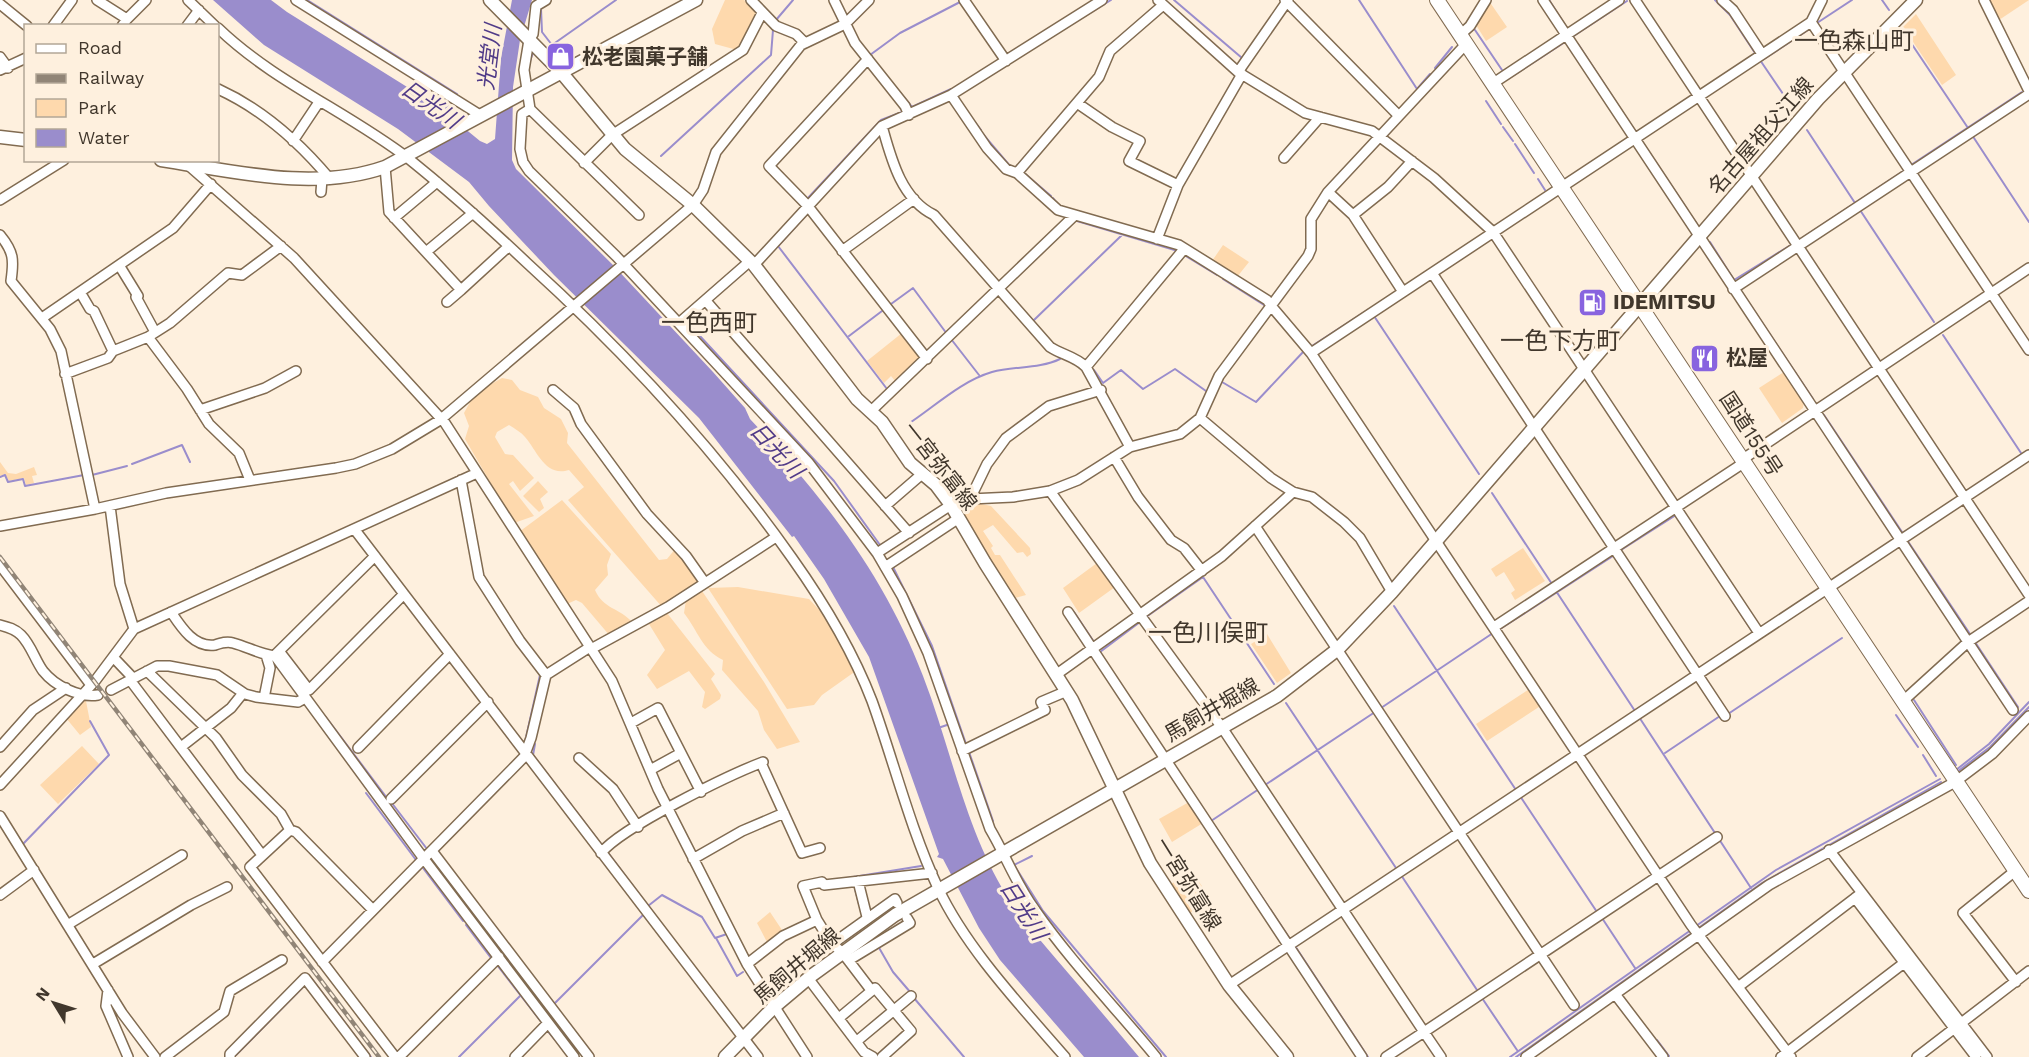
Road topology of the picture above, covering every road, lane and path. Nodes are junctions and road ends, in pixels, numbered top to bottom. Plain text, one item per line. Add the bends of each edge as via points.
1 (72, 0) edge
2 (97, 0) edge
3 (146, 0) edge
4 (189, 0) edge
5 (296, 0) edge
6 (489, 0) edge
7 (546, 0) edge
8 (696, 0) edge
9 (751, 0) edge
10 (834, 0) edge
11 (868, 0) edge
12 (964, 0) edge
13 (1102, 0) edge
14 (1437, 0) edge
15 (1486, 0) edge
16 (1543, 0) edge
17 (1619, 0) edge
18 (1635, 0) edge
19 (1722, 0) edge
20 (1822, 0) edge
21 (1916, 0) edge
22 (1984, 0) edge
23 (1286, 1) edge
24 (1160, 3) edge
25 (0, 4) edge
26 (200, 10) junction
27 (762, 13) junction
28 (125, 22) edge
29 (1811, 22) junction
30 (25, 24) edge
31 (54, 24) edge
32 (190, 24) edge
33 (213, 24) edge
34 (845, 24) junction
35 (219, 30) edge
36 (1566, 35) junction
37 (528, 39) junction
38 (1463, 39) junction
39 (805, 43) junction
40 (1762, 54) junction
41 (0, 57) edge
42 (24, 59) edge
43 (868, 59) junction
44 (1006, 61) junction
45 (4, 69) edge
46 (1844, 71) junction
47 (561, 72) junction
48 (1240, 73) junction
49 (1492, 84) junction
50 (219, 89) edge
51 (523, 93) junction
52 (2029, 93) edge
53 (951, 95) junction
54 (1698, 96) junction
55 (319, 102) junction
56 (1077, 103) junction
57 (530, 110) junction
58 (485, 113) junction
59 (909, 115) junction
60 (1398, 115) junction
61 (1320, 117) junction
62 (882, 126) junction
63 (612, 135) junction
64 (1378, 136) junction
65 (0, 137) edge
66 (1634, 139) junction
67 (24, 140) edge
68 (293, 141) junction
69 (405, 156) junction
70 (1284, 158) dead end
71 (1412, 161) junction
72 (61, 162) edge
73 (186, 163) edge
74 (584, 163) junction
75 (385, 167) junction
76 (1911, 172) junction
77 (1017, 174) junction
78 (1751, 177) junction
79 (437, 182) junction
80 (324, 183) junction
81 (211, 184) junction
82 (1178, 185) junction
83 (1560, 188) junction
84 (1328, 192) junction
85 (914, 199) junction
86 (0, 200) edge
87 (693, 205) junction
88 (807, 205) junction
89 (473, 213) junction
90 (1075, 215) junction
91 (1353, 215) junction
92 (639, 216) dead end
93 (394, 218) junction
94 (1493, 232) junction
95 (0, 235) edge
96 (1698, 236) junction
97 (1157, 239) junction
98 (280, 246) junction
99 (509, 246) junction
100 (1797, 246) junction
101 (1184, 249) junction
102 (842, 250) junction
103 (426, 252) junction
104 (752, 263) junction
105 (622, 264) junction
106 (119, 265) junction
107 (2029, 268) edge
108 (1432, 273) junction
109 (12, 277) junction
110 (0, 278) edge
111 (1733, 289) junction
112 (461, 290) junction
113 (1000, 290) junction
114 (80, 292) junction
115 (1403, 292) junction
116 (1991, 293) junction
117 (447, 302) dead end
118 (706, 302) junction
119 (576, 304) junction
120 (1641, 304) junction
121 (1272, 306) junction
122 (42, 318) junction
123 (680, 323) junction
124 (151, 334) junction
125 (2029, 350) edge
126 (113, 351) junction
127 (1311, 353) junction
128 (927, 359) junction
129 (1086, 367) junction
130 (1584, 369) junction
131 (1878, 369) junction
132 (296, 371) dead end
133 (64, 374) junction
134 (553, 390) dead end
135 (1101, 390) junction
136 (200, 410) junction
137 (871, 411) junction
138 (1815, 411) junction
139 (1200, 418) junction
140 (440, 420) junction
141 (1534, 427) junction
142 (1130, 447) junction
143 (2029, 455) edge
144 (1114, 457) junction
145 (1744, 460) junction
146 (477, 473) junction
147 (922, 474) junction
148 (250, 480) junction
149 (461, 480) junction
150 (1050, 491) junction
151 (1293, 492) junction
152 (1964, 498) junction
153 (970, 499) junction
154 (951, 505) junction
155 (110, 506) junction
156 (885, 506) junction
157 (1676, 507) junction
158 (95, 509) junction
159 (959, 518) junction
160 (0, 526) edge
161 (1255, 526) junction
162 (355, 530) junction
163 (909, 533) junction
164 (776, 537) junction
165 (1437, 539) junction
166 (1900, 540) junction
167 (1614, 548) junction
168 (877, 553) junction
169 (375, 556) junction
170 (0, 565) edge
171 (885, 567) junction
172 (1202, 571) junction
173 (705, 583) junction
174 (1827, 588) junction
175 (1392, 592) junction
176 (404, 594) junction
177 (2029, 595) edge
178 (2029, 601) edge
179 (171, 612) junction
180 (1068, 612) dead end
181 (1140, 615) junction
182 (0, 625) edge
183 (1494, 627) junction
184 (134, 629) junction
185 (1759, 633) junction
186 (1968, 642) junction
187 (590, 648) junction
188 (1338, 649) junction
189 (1092, 650) junction
190 (273, 654) junction
191 (450, 654) junction
192 (113, 657) junction
193 (147, 671) junction
194 (1056, 674) junction
195 (1697, 674) junction
196 (546, 675) junction
197 (132, 679) junction
198 (91, 685) junction
199 (66, 688) junction
200 (111, 690) dead end
201 (1067, 691) junction
202 (243, 693) junction
203 (82, 694) junction
204 (98, 695) dead end
205 (264, 698) junction
206 (305, 698) junction
207 (488, 702) junction
208 (1902, 702) junction
209 (2013, 710) dead end
210 (2029, 716) edge
211 (1725, 717) dead end
212 (631, 723) junction
213 (206, 729) junction
214 (1222, 729) junction
215 (0, 747) edge
216 (181, 747) junction
217 (358, 748) dead end
218 (962, 751) junction
219 (526, 752) junction
220 (681, 753) junction
221 (1578, 753) junction
222 (579, 758) dead end
223 (1165, 760) junction
224 (650, 770) junction
225 (1955, 782) junction
226 (0, 785) edge
227 (1113, 790) junction
228 (701, 792) junction
229 (391, 799) dead end
230 (668, 809) junction
231 (784, 813) junction
232 (0, 816) edge
233 (638, 827) junction
234 (290, 830) junction
235 (1459, 832) junction
236 (1717, 837) dead end
237 (820, 848) dead end
238 (1829, 850) junction
239 (432, 851) junction
240 (601, 853) junction
241 (1003, 854) junction
242 (182, 855) dead end
243 (262, 855) junction
244 (423, 859) junction
245 (693, 859) junction
246 (34, 870) junction
247 (2015, 871) junction
248 (932, 873) junction
249 (1659, 876) junction
250 (858, 881) junction
251 (227, 887) dead end
252 (941, 888) junction
253 (2029, 891) edge
254 (0, 895) edge
255 (1858, 896) junction
256 (897, 903) dead end
257 (1342, 909) junction
258 (373, 910) junction
259 (867, 917) junction
260 (907, 918) dead end
261 (817, 920) junction
262 (69, 924) junction
263 (1696, 931) junction
264 (1288, 945) junction
265 (841, 952) junction
266 (1540, 955) junction
267 (498, 957) junction
268 (282, 960) dead end
269 (322, 962) junction
270 (1904, 963) junction
271 (93, 964) junction
272 (747, 964) junction
273 (2029, 971) edge
274 (808, 978) junction
275 (2016, 982) junction
276 (1229, 984) junction
277 (1738, 987) junction
278 (108, 990) junction
279 (871, 990) junction
280 (1615, 994) junction
281 (912, 996) dead end
282 (1574, 1005) dead end
283 (773, 1008) junction
284 (894, 1010) junction
285 (839, 1018) junction
286 (548, 1023) junction
287 (1958, 1026) junction
288 (1424, 1032) junction
289 (744, 1038) junction
290 (857, 1041) junction
291 (1660, 1053) edge
292 (860, 1054) edge
293 (1786, 1055) edge
294 (231, 1056) edge
295 (128, 1057) edge
296 (155, 1057) edge
297 (165, 1057) edge
298 (366, 1057) edge
299 (397, 1057) edge
300 (515, 1057) edge
301 (574, 1057) edge
302 (590, 1057) edge
303 (725, 1057) edge
304 (758, 1057) edge
305 (807, 1057) edge
306 (873, 1057) edge
307 (882, 1057) edge
308 (1065, 1057) edge
309 (1156, 1057) edge
310 (1287, 1057) edge
311 (1362, 1057) edge
312 (1386, 1057) edge
313 (1441, 1057) edge
314 (1526, 1057) edge
315 (1648, 1057) edge
316 (1917, 1057) edge
317 (1976, 1057) edge
318 (1987, 1057) edge

1 - 31 street
2 - 28 street
3 - 28 street
4 - 26 street
5 - 58 street
6 - 37 main road, 一宮弥富線
7 - 37 street via 536,6 533,34
8 - 47 main road
9 - 27 street
10 - 34 street
11 - 34 street
12 - 44 street
13 - 44 street
14 - 38 highway, 国道155号
15 - 38 street
16 - 36 street
17 - 36 street
18 - 54 street
19 - 40 street
20 - 29 street
21 - 46 main road, 名古屋祖父江線
22 - 52 street
23 - 48 street
23 - 60 street
24 - 48 street
24 - 56 street via 1110,51 1099,77
25 - 30 street
26 - 32 street
26 - 33 street
27 - 39 street
27 - 63 street via 742,50
29 - 40 street
29 - 46 street
34 - 39 street
34 - 43 street
35 - 55 street via 236,46
36 - 49 street
36 - 66 street
37 - 47 main road, 一宮弥富線
37 - 51 street
38 - 49 highway, 国道155号
38 - 60 street
39 - 87 street via 716,152 703,190
40 - 54 street
41 - 45 street
42 - 45 street
43 - 59 street
43 - 88 street via 769,166
44 - 53 street
46 - 76 street
46 - 78 main road, 名古屋祖父江線
47 - 51 main road
47 - 63 main road, 一宮弥富線
48 - 61 street via 1305,113
48 - 82 street
49 - 83 highway, 国道155号
50 - 68 street via 242,100
51 - 57 street
51 - 58 main road
52 - 76 street
53 - 59 street
53 - 77 street via 987,148 1006,169
54 - 66 street
54 - 78 street
55 - 68 street
55 - 69 street
56 - 77 street
56 - 82 street via 1140,141 1129,161
57 - 74 street
57 - 105 street via 522,114 519,127 523,162
58 - 69 main road
59 - 62 street
60 - 64 street
61 - 64 street
61 - 70 street
62 - 85 street via 893,166
62 - 88 street
63 - 74 street
63 - 87 main road, 一宮弥富線
64 - 71 street
64 - 84 street
65 - 67 main road
66 - 83 street
66 - 96 street
68 - 80 street
69 - 75 main road
69 - 79 street
71 - 91 street
71 - 94 street
72 - 86 street
73 - 80 main road
73 - 81 street
74 - 92 street
75 - 80 main road
75 - 93 street via 389,212
76 - 100 street
76 - 116 street
77 - 90 street via 1058,210
78 - 96 main road, 名古屋祖父江線
78 - 100 street
79 - 89 street
79 - 93 street
81 - 98 street
81 - 106 street via 173,228
82 - 97 street
83 - 94 street
83 - 120 highway, 国道155号
84 - 91 street
84 - 121 street via 1311,219 1308,256
85 - 102 street
85 - 113 street via 934,215
87 - 104 main road, 一宮弥富線
87 - 105 street
88 - 102 street
88 - 104 street
89 - 99 street
89 - 103 street
90 - 97 street
90 - 113 street
91 - 115 street
93 - 103 street
94 - 108 street
94 - 130 street
95 - 109 street via 14,258
96 - 111 street
96 - 120 main road, 名古屋祖父江線
97 - 101 street
98 - 124 street via 242,275 228,273 195,304
98 - 140 street
99 - 112 street
99 - 119 street
100 - 111 street
100 - 131 street
101 - 121 street
101 - 129 street
102 - 128 street
103 - 112 street
104 - 118 street
104 - 137 main road, 一宮弥富線 via 857,399
105 - 119 street
105 - 123 street
106 - 114 street
106 - 124 street via 138,296
107 - 116 street
108 - 115 street
108 - 141 street
109 - 110 street
109 - 122 street via 11,281
111 - 138 street
112 - 117 street
113 - 128 street
113 - 129 street via 1050,347 1062,355 1076,357
114 - 122 street
114 - 126 street via 94,310
115 - 127 street
116 - 125 street
116 - 131 street
118 - 123 street
118 - 156 street
119 - 140 street
119 - 164 street via 671,404
120 - 130 main road, 馬飼井堀線
120 - 145 highway, 国道155号
121 - 127 street
121 - 139 street via 1219,376
122 - 133 street via 56,338
123 - 168 street via 808,462
124 - 126 street
124 - 136 street
126 - 133 street via 108,358
127 - 165 street
128 - 137 street
129 - 135 street
130 - 141 main road, 馬飼井堀線
130 - 157 street
131 - 138 street
131 - 152 street
132 - 136 street via 266,388
133 - 158 street
134 - 173 street via 574,408 581,424 646,514 686,556
135 - 142 street
135 - 153 street via 1049,406 1006,438 987,464
136 - 148 street via 239,453
137 - 147 main road, 一宮弥富線
138 - 145 street
138 - 166 street
139 - 142 street via 1180,434
139 - 151 street via 1240,455
140 - 146 street
140 - 148 street via 392,449 355,464
141 - 165 main road, 馬飼井堀線
141 - 167 street
142 - 144 street
143 - 152 street
144 - 150 street via 1078,480
144 - 172 street via 1171,540 1184,548
145 - 157 street
145 - 174 highway, 国道155号
146 - 149 street
146 - 187 street
147 - 154 main road, 一宮弥富線
147 - 156 street
148 - 155 street
149 - 162 street
149 - 196 street via 479,577
150 - 153 street
150 - 181 street
151 - 161 street
151 - 175 street via 1312,496 1360,538
152 - 166 street
152 - 177 street
153 - 154 street
154 - 159 main road, 一宮弥富線
154 - 163 street
155 - 158 street
155 - 184 street via 120,584
156 - 163 street
157 - 167 street
157 - 185 street
158 - 160 street
159 - 171 street
159 - 194 main road, 一宮弥富線
161 - 172 street
161 - 188 street
162 - 169 street
162 - 179 street
163 - 168 street
164 - 173 street
164 - 248 street via 830,613 849,649 871,698
165 - 175 main road, 馬飼井堀線
165 - 183 street
166 - 174 street
166 - 186 street
167 - 183 street
167 - 195 street
168 - 171 street
169 - 176 street
169 - 190 street
170 - 198 street
171 - 218 street via 928,653
172 - 181 street
173 - 187 street via 668,608
174 - 185 street
174 - 208 highway, 国道155号
175 - 188 main road, 馬飼井堀線
176 - 190 street via 309,690
176 - 191 street
178 - 186 street
179 - 184 street
179 - 190 street via 198,643 231,642
180 - 189 street
181 - 189 street
181 - 214 street
182 - 199 street via 22,636 43,670
183 - 221 street
184 - 192 street
185 - 195 street
186 - 208 street
186 - 209 street
187 - 196 street
187 - 212 street via 612,681
188 - 214 main road, 馬飼井堀線 via 1277,696
188 - 235 street
189 - 194 street
189 - 223 street
190 - 205 street
190 - 206 street
191 - 207 street
191 - 217 street
192 - 197 street
192 - 198 street
193 - 197 street
193 - 202 street via 169,666 217,675
193 - 213 street
194 - 201 main road, 一宮弥富線
195 - 211 street
195 - 221 street
196 - 219 street
197 - 200 street
197 - 216 street
198 - 203 street
199 - 203 street
199 - 215 street via 33,710
201 - 218 street via 1041,702 1045,710
201 - 227 main road, 一宮弥富線
202 - 205 street
202 - 213 street
203 - 204 street
203 - 226 street
205 - 206 street via 298,702
206 - 244 street
207 - 219 street
207 - 229 street
208 - 225 highway, 国道155号
210 - 225 street via 1992,754
212 - 220 street via 658,708
212 - 224 street
213 - 216 street
213 - 234 street via 242,775 281,814
214 - 223 main road, 馬飼井堀線
214 - 257 street
216 - 243 street
218 - 241 street
219 - 239 street
219 - 240 street
220 - 224 street
220 - 228 street
221 - 235 street
221 - 249 street
222 - 233 street via 613,789
223 - 227 main road, 馬飼井堀線
223 - 264 street
224 - 230 street
225 - 238 street
225 - 247 highway, 国道155号
227 - 241 main road, 馬飼井堀線
227 - 276 main road, 一宮弥富線 via 1150,863
228 - 230 street
228 - 231 street via 762,763
230 - 233 street
230 - 245 street
231 - 237 street via 802,853
231 - 245 street
232 - 246 street
233 - 240 street
234 - 243 street
234 - 258 street via 296,831
235 - 257 street
235 - 266 street
236 - 249 street
238 - 255 street
238 - 263 street
239 - 244 street
239 - 302 street
240 - 289 street
241 - 252 main road, 馬飼井堀線
241 - 309 street via 1034,909
242 - 262 street
243 - 269 street via 250,867
244 - 258 street
244 - 267 street
245 - 272 street
246 - 254 street
246 - 262 street
247 - 253 highway, 国道155号
247 - 275 street via 1963,913
248 - 250 street
248 - 252 street
249 - 263 street
249 - 266 street
250 - 259 street
250 - 261 street via 803,886
251 - 271 street
252 - 265 main road, 馬飼井堀線 via 901,910
252 - 308 street via 955,920
255 - 270 street
255 - 277 street
255 - 287 street
256 - 259 street via 895,899
257 - 264 street
257 - 288 street
258 - 269 street
259 - 265 street
260 - 265 street via 910,923
261 - 265 street
261 - 272 street via 783,936
262 - 271 street
263 - 277 street
263 - 280 street
264 - 276 street
264 - 311 street
265 - 274 main road, 馬飼井堀線
265 - 279 street
266 - 282 street
266 - 288 street
267 - 286 street
267 - 299 street
268 - 297 street via 230,991 224,1012
269 - 299 street
270 - 287 street
270 - 293 street
271 - 278 street
272 - 283 street
273 - 275 street
274 - 283 main road, 馬飼井堀線
274 - 285 street
275 - 287 street
276 - 310 main road, 一宮弥富線
277 - 293 street
278 - 295 street via 106,1006
278 - 296 street
279 - 284 street via 875,988
279 - 285 street
280 - 291 street
280 - 314 street
281 - 284 street
283 - 289 main road, 馬飼井堀線
283 - 305 street
284 - 290 street
284 - 307 street via 911,1031
285 - 290 street
286 - 300 street
286 - 301 street
287 - 316 street
287 - 317 street
287 - 318 street
288 - 312 street
288 - 313 street
289 - 303 main road, 馬飼井堀線
289 - 304 street
290 - 292 street
291 - 315 street
292 - 306 street
294 - 298 street via 305,978

